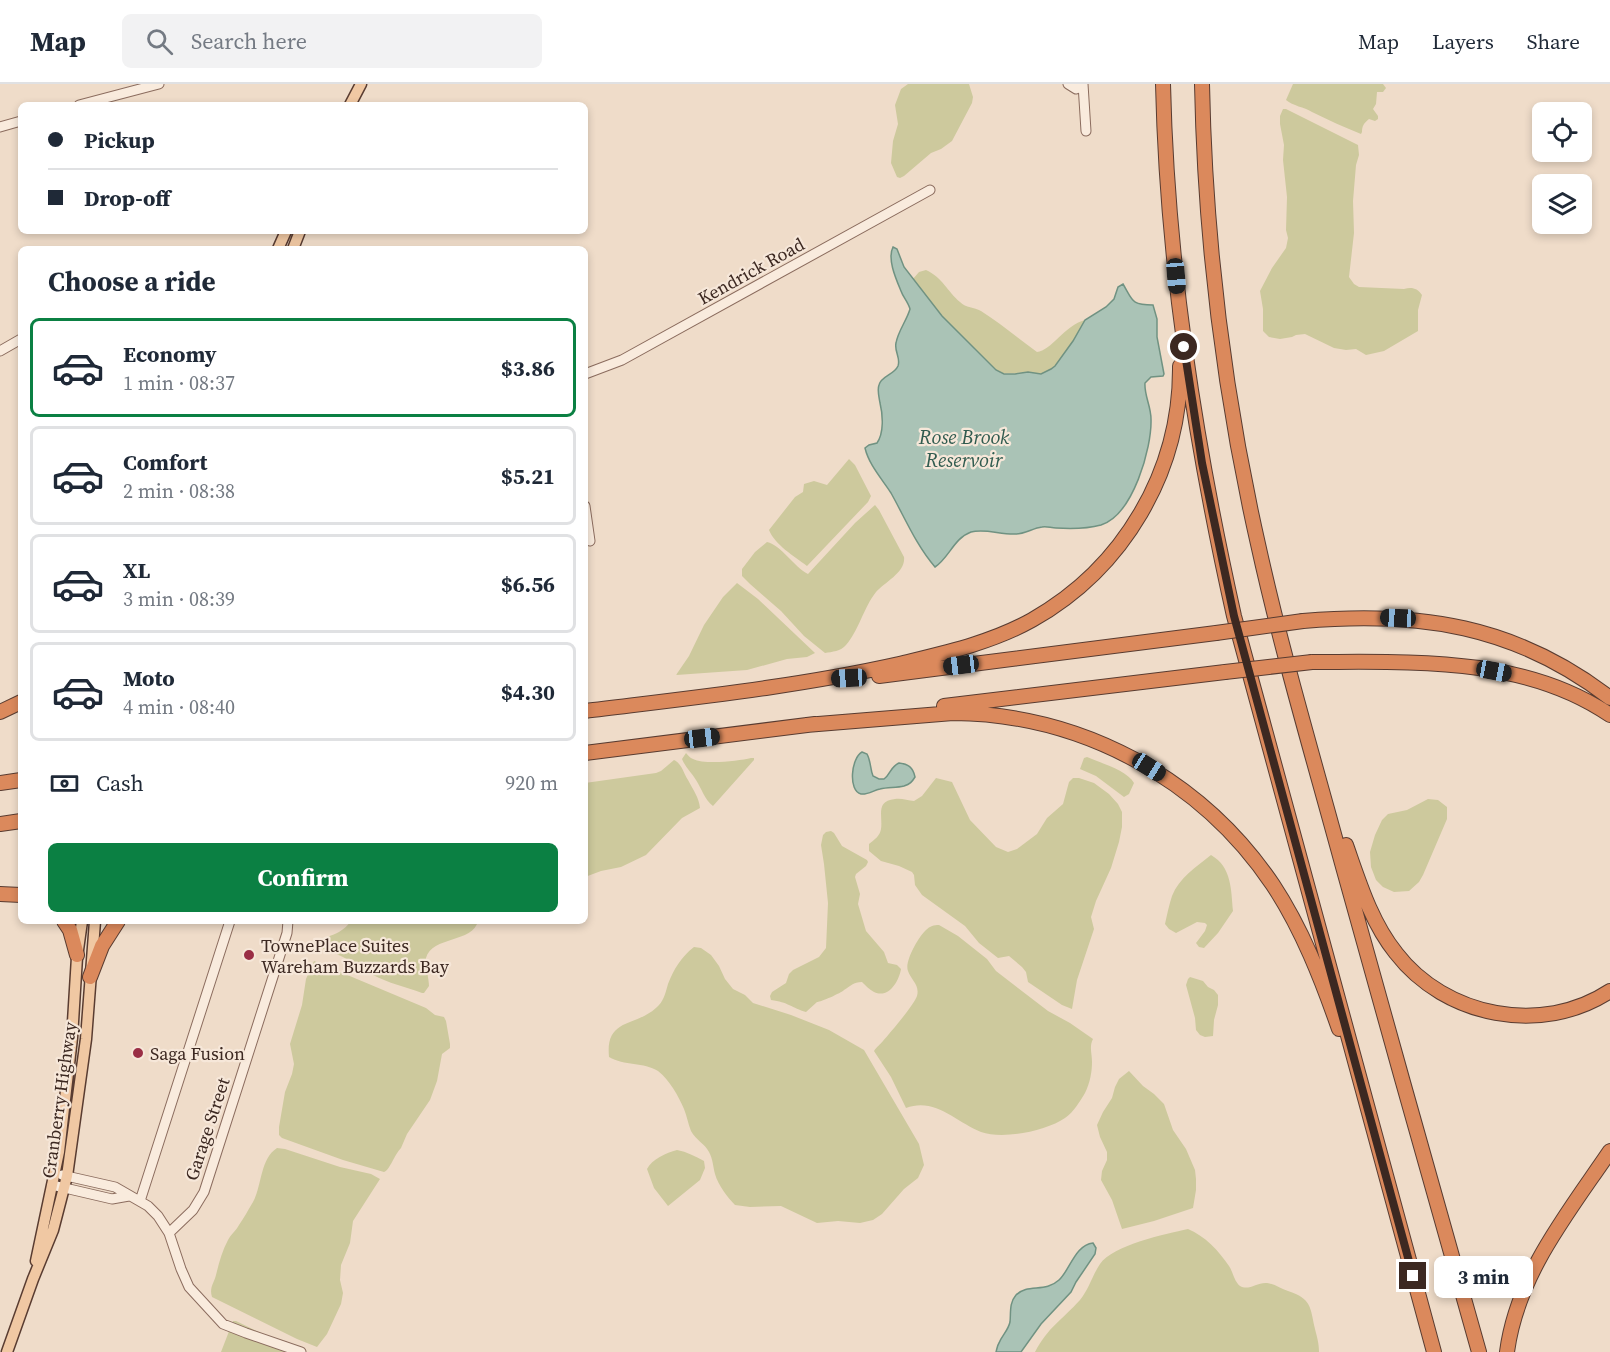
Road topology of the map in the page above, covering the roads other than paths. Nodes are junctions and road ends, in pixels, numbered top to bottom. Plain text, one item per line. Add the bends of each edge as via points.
1 (159, 84) edge
2 (361, 84) edge
3 (1068, 84) edge
4 (1162, 84) edge
5 (1202, 84) edge
6 (1083, 85) edge
7 (90, 102) edge
8 (352, 102) edge
9 (18, 122) edge
10 (0, 127) edge
11 (1086, 131) dead end
12 (930, 190) dead end
13 (1179, 313) junction
14 (18, 341) edge
15 (0, 351) edge
16 (588, 373) edge
17 (588, 527) edge
18 (590, 541) dead end
19 (811, 680) junction
20 (1610, 698) edge
21 (18, 703) edge
22 (588, 711) edge
23 (0, 712) edge
24 (1610, 715) edge
25 (806, 725) junction
26 (588, 753) edge
27 (1314, 761) junction
28 (18, 780) edge
29 (0, 783) edge
30 (18, 821) edge
31 (0, 824) edge
32 (66, 924) edge
33 (82, 924) edge
34 (94, 924) edge
35 (116, 924) edge
36 (229, 924) edge
37 (288, 924) edge
38 (77, 955) junction
39 (90, 976) junction
40 (1610, 991) edge
41 (1368, 1111) junction
42 (1610, 1150) edge
43 (55, 1173) junction
44 (67, 1176) junction
45 (58, 1187) junction
46 (129, 1196) junction
47 (140, 1201) junction
48 (169, 1233) junction
49 (7, 1352) edge
50 (302, 1352) edge
51 (1434, 1352) edge
52 (1479, 1352) edge
53 (1506, 1352) edge

1 - 7 street
2 - 8 main road
3 - 6 street via 1076,89
4 - 13 highway
5 - 27 highway via 1212,256 1231,402 1266,578
6 - 11 street
9 - 10 street
12 - 16 street, Kendrick Road via 622,360
13 - 19 highway via 1179,403 1164,463 1139,518 1091,576 1046,612 992,638 929,657
13 - 41 highway via 1202,463 1234,616
14 - 15 street
17 - 18 street
19 - 20 highway, bridge via 868,677 1303,621 1387,618 1463,628 1508,641 1571,671
19 - 22 highway
21 - 23 highway
24 - 25 highway, bridge via 1550,686 1484,669 1407,662 1312,662
25 - 26 highway
25 - 41 highway via 943,714 1010,717 1093,740 1169,780 1235,837 1284,902 1315,967
27 - 40 highway via 1375,918 1396,954 1424,982 1465,1004 1519,1016 1566,1011
27 - 52 highway
28 - 29 highway
30 - 31 highway
32 - 38 highway
33 - 38 main road, Cranberry Highway
34 - 39 main road, Cranberry Highway
35 - 39 highway
36 - 47 street
37 - 48 street, Garage Street via 204,1192 198,1204
38 - 43 main road, Cranberry Highway via 67,1089
39 - 44 main road, Cranberry Highway via 86,1039
41 - 51 highway
42 - 53 highway via 1531,1274 1514,1316
43 - 44 street
43 - 45 main road, Cranberry Highway
44 - 45 main road, Cranberry Highway
44 - 46 street via 115,1187
45 - 46 street via 112,1198
45 - 49 main road, Cranberry Highway via 38,1248 33,1279
46 - 47 street
47 - 48 street via 155,1212
48 - 50 street via 189,1287 223,1324

